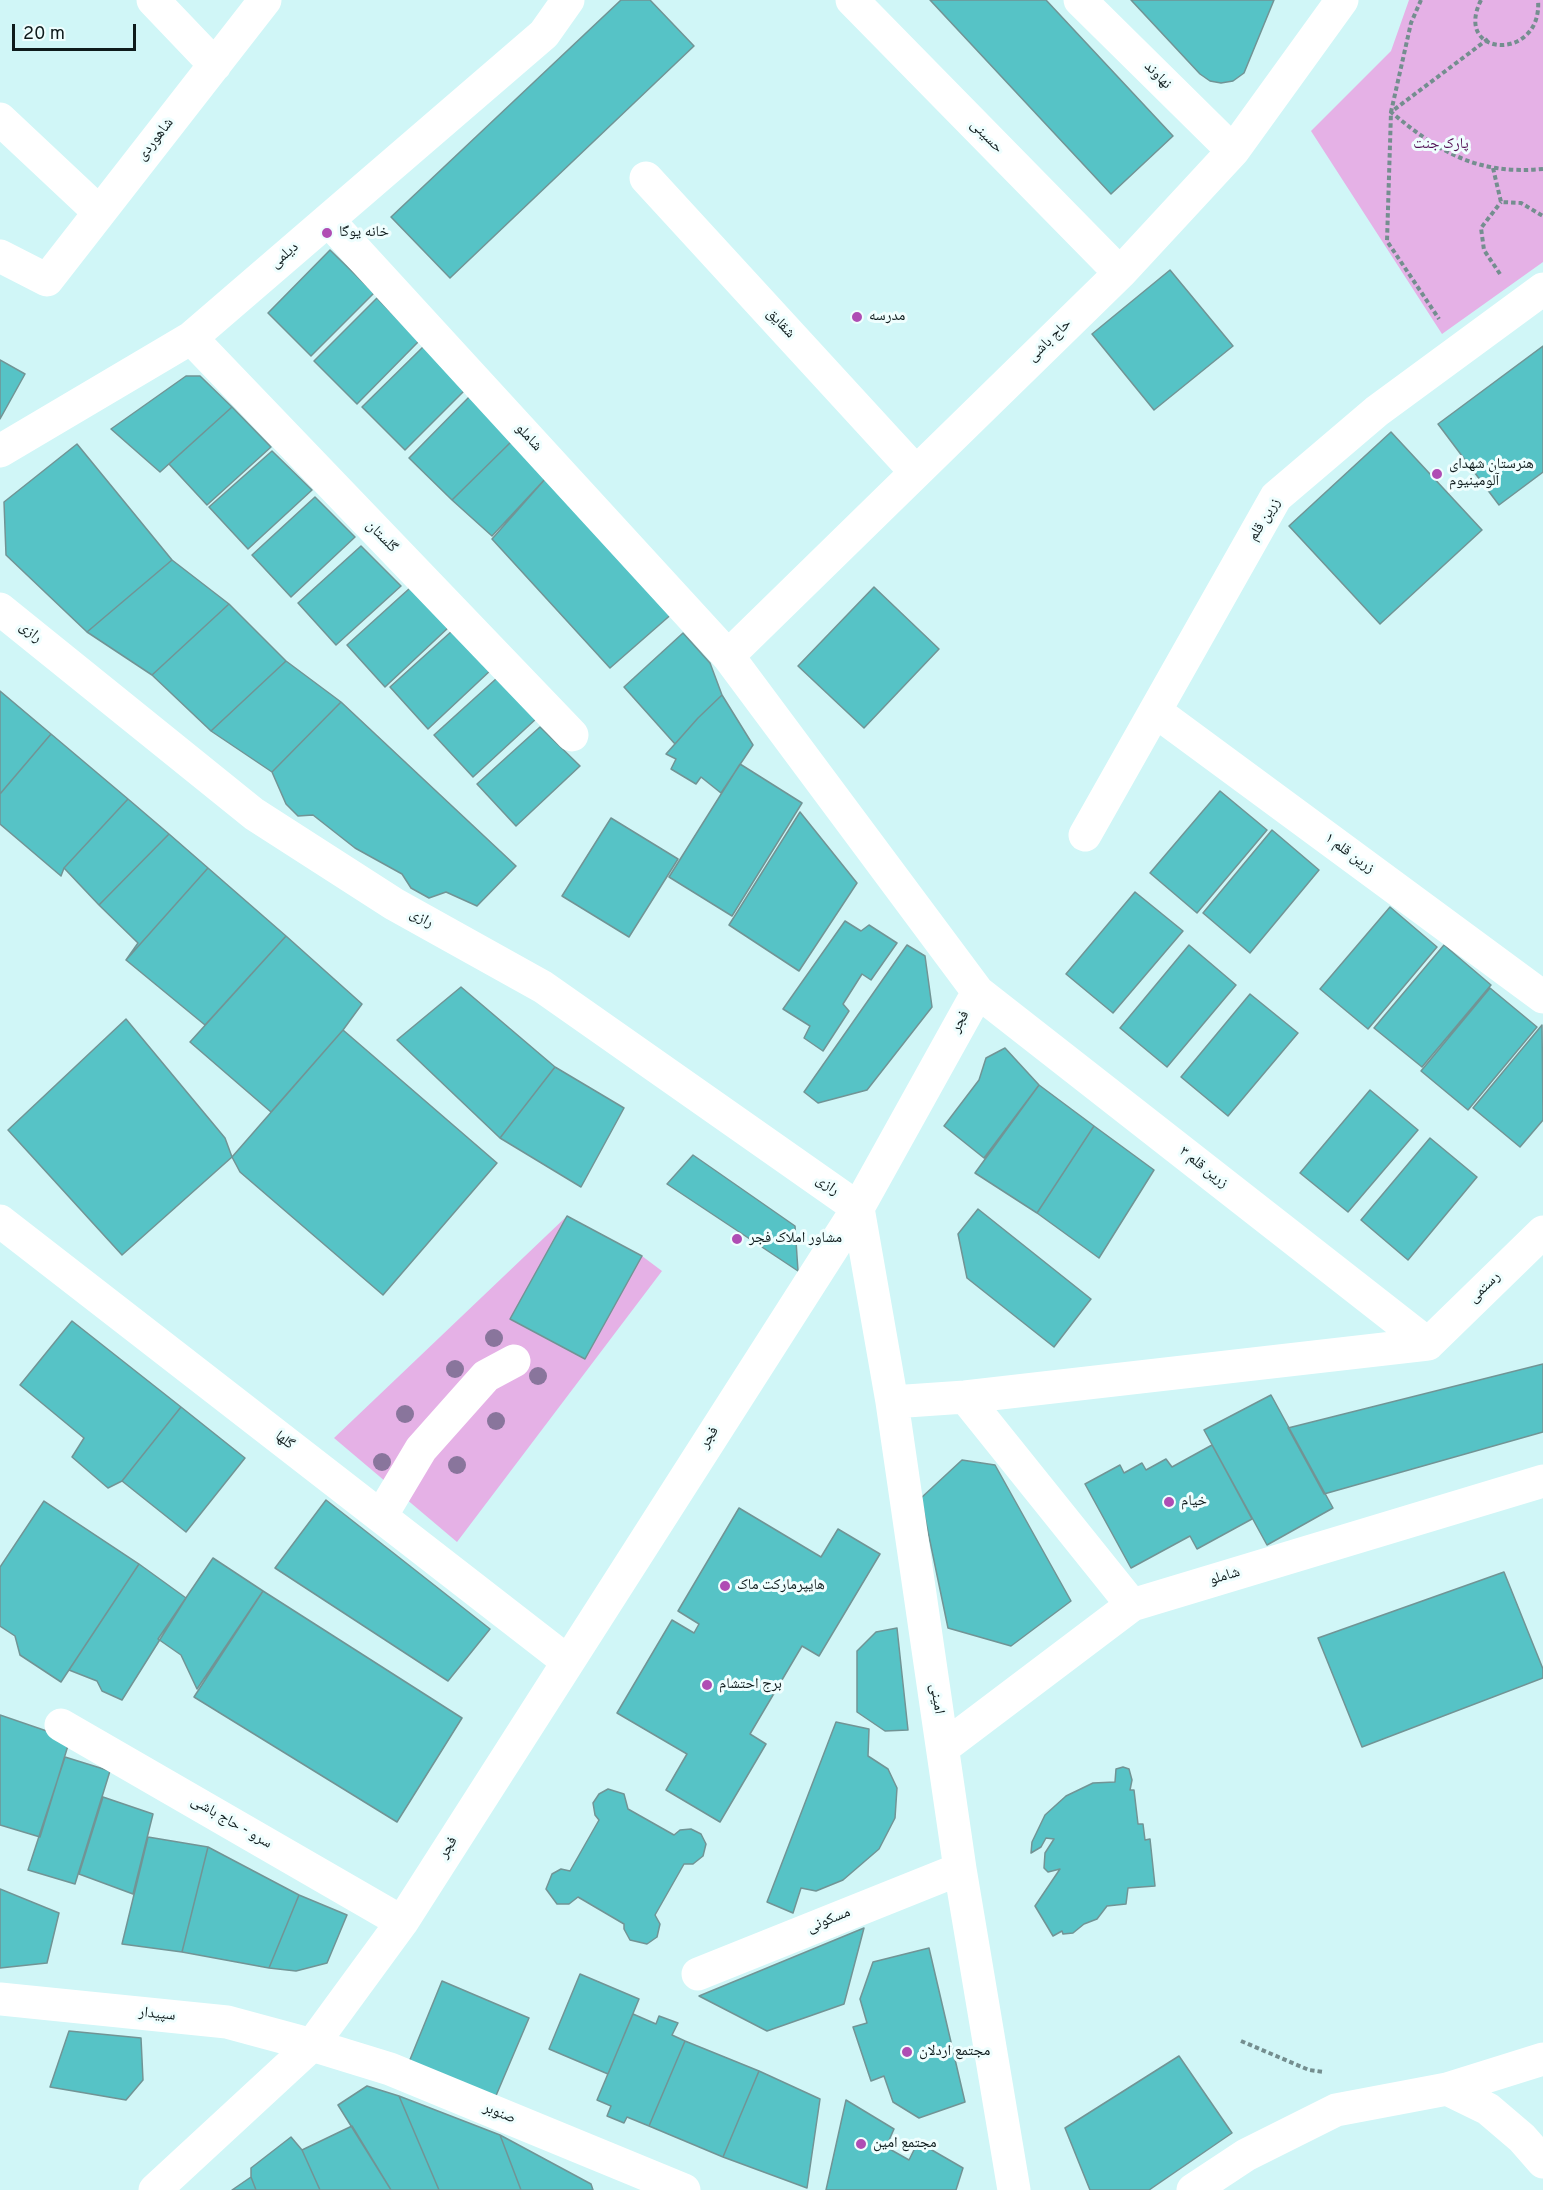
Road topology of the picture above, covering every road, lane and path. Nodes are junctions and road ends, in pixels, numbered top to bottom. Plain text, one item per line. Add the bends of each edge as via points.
1 (153, 0) edge
2 (265, 0) edge
3 (568, 0) edge
4 (852, 0) edge
5 (1080, 0) edge
6 (1342, 0) edge
7 (1421, 0) edge
8 (1481, 0) edge
9 (1540, 1) edge
10 (1539, 28) dead end
11 (1533, 37) dead end
12 (1488, 39) junction
13 (214, 65) junction
14 (1391, 112) junction
15 (0, 119) edge
16 (1233, 151) junction
17 (1493, 168) junction
18 (1543, 169) edge
19 (646, 178) dead end
20 (1501, 202) junction
21 (99, 212) junction
22 (1543, 216) edge
23 (328, 220) junction
24 (0, 256) edge
25 (1120, 273) junction
26 (1493, 283) dead end
27 (1543, 289) edge
28 (1449, 315) dead end
29 (191, 338) junction
30 (0, 451) edge
31 (915, 471) junction
32 (0, 609) edge
33 (728, 656) junction
34 (1155, 711) junction
35 (572, 735) dead end
36 (1085, 835) dead end
37 (978, 992) junction
38 (1543, 998) edge
39 (858, 1208) junction
40 (0, 1221) edge
41 (1543, 1232) edge
42 (1428, 1344) junction
43 (514, 1361) dead end
44 (965, 1397) junction
45 (892, 1402) junction
46 (1543, 1480) edge
47 (381, 1516) junction
48 (1132, 1605) junction
49 (567, 1661) junction
50 (61, 1725) dead end
51 (944, 1748) junction
52 (960, 1869) junction
53 (402, 1922) junction
54 (698, 1974) dead end
55 (0, 1999) edge
56 (312, 2045) junction
57 (1543, 2059) edge
58 (1447, 2089) junction
59 (1543, 2162) edge
60 (155, 2190) edge
61 (684, 2190) edge
62 (1014, 2190) edge
63 (1193, 2190) edge

1 - 13 street
2 - 13 street, شاهوردی
3 - 23 street, دیلمی via 544,34
4 - 25 street, حسینی
5 - 16 street, نهاوند
6 - 16 street, حاج باشی
7 - 14 path
8 - 12 path via 1478,22
9 - 10 path
11 - 12 path via 1516,47
12 - 14 path
13 - 21 street, شاهوردی
14 - 17 path via 1455,158
14 - 28 path via 1388,241 1440,321
15 - 21 street
16 - 25 street, حاج باشی
17 - 18 path
17 - 20 path
19 - 31 street, شقایق
20 - 22 path via 1521,203
20 - 26 path via 1481,228 1484,250 1502,277
21 - 24 street, شاهوردی via 47,280
23 - 29 street, دیلمی
23 - 33 street, شاملو
25 - 31 street, حاج باشی
27 - 34 street, زرین قلم via 1377,411 1276,497
29 - 30 street, دیلمی
29 - 35 street, گلستان
31 - 33 street, حاج باشی
32 - 39 street, رازی via 254,814 394,904 543,987
33 - 37 street
34 - 36 street, زرین قلم
34 - 38 street, زرین قلم ۱
37 - 39 street, فجر
37 - 42 street, زرین قلم ۳
39 - 45 street, امینی
39 - 49 street, فجر
40 - 47 street, گلها
41 - 42 street, رستمی
42 - 44 street
43 - 47 street via 486,1376 421,1449
44 - 45 street
44 - 48 street
45 - 51 street, امینی
46 - 48 street, شاملو
47 - 49 street, گلها
48 - 51 street, شاملو
49 - 53 street, فجر
50 - 53 street, سرو - حاج باشی
51 - 52 street, امینی
52 - 54 street, مسکونی
52 - 62 street, امینی
53 - 56 street, فجر
55 - 56 street, سپیدار via 226,2022
56 - 60 street, فجر
56 - 61 street, صنوبر via 390,2069
57 - 58 street
58 - 59 street via 1488,2109
58 - 63 street via 1336,2110 1246,2155

